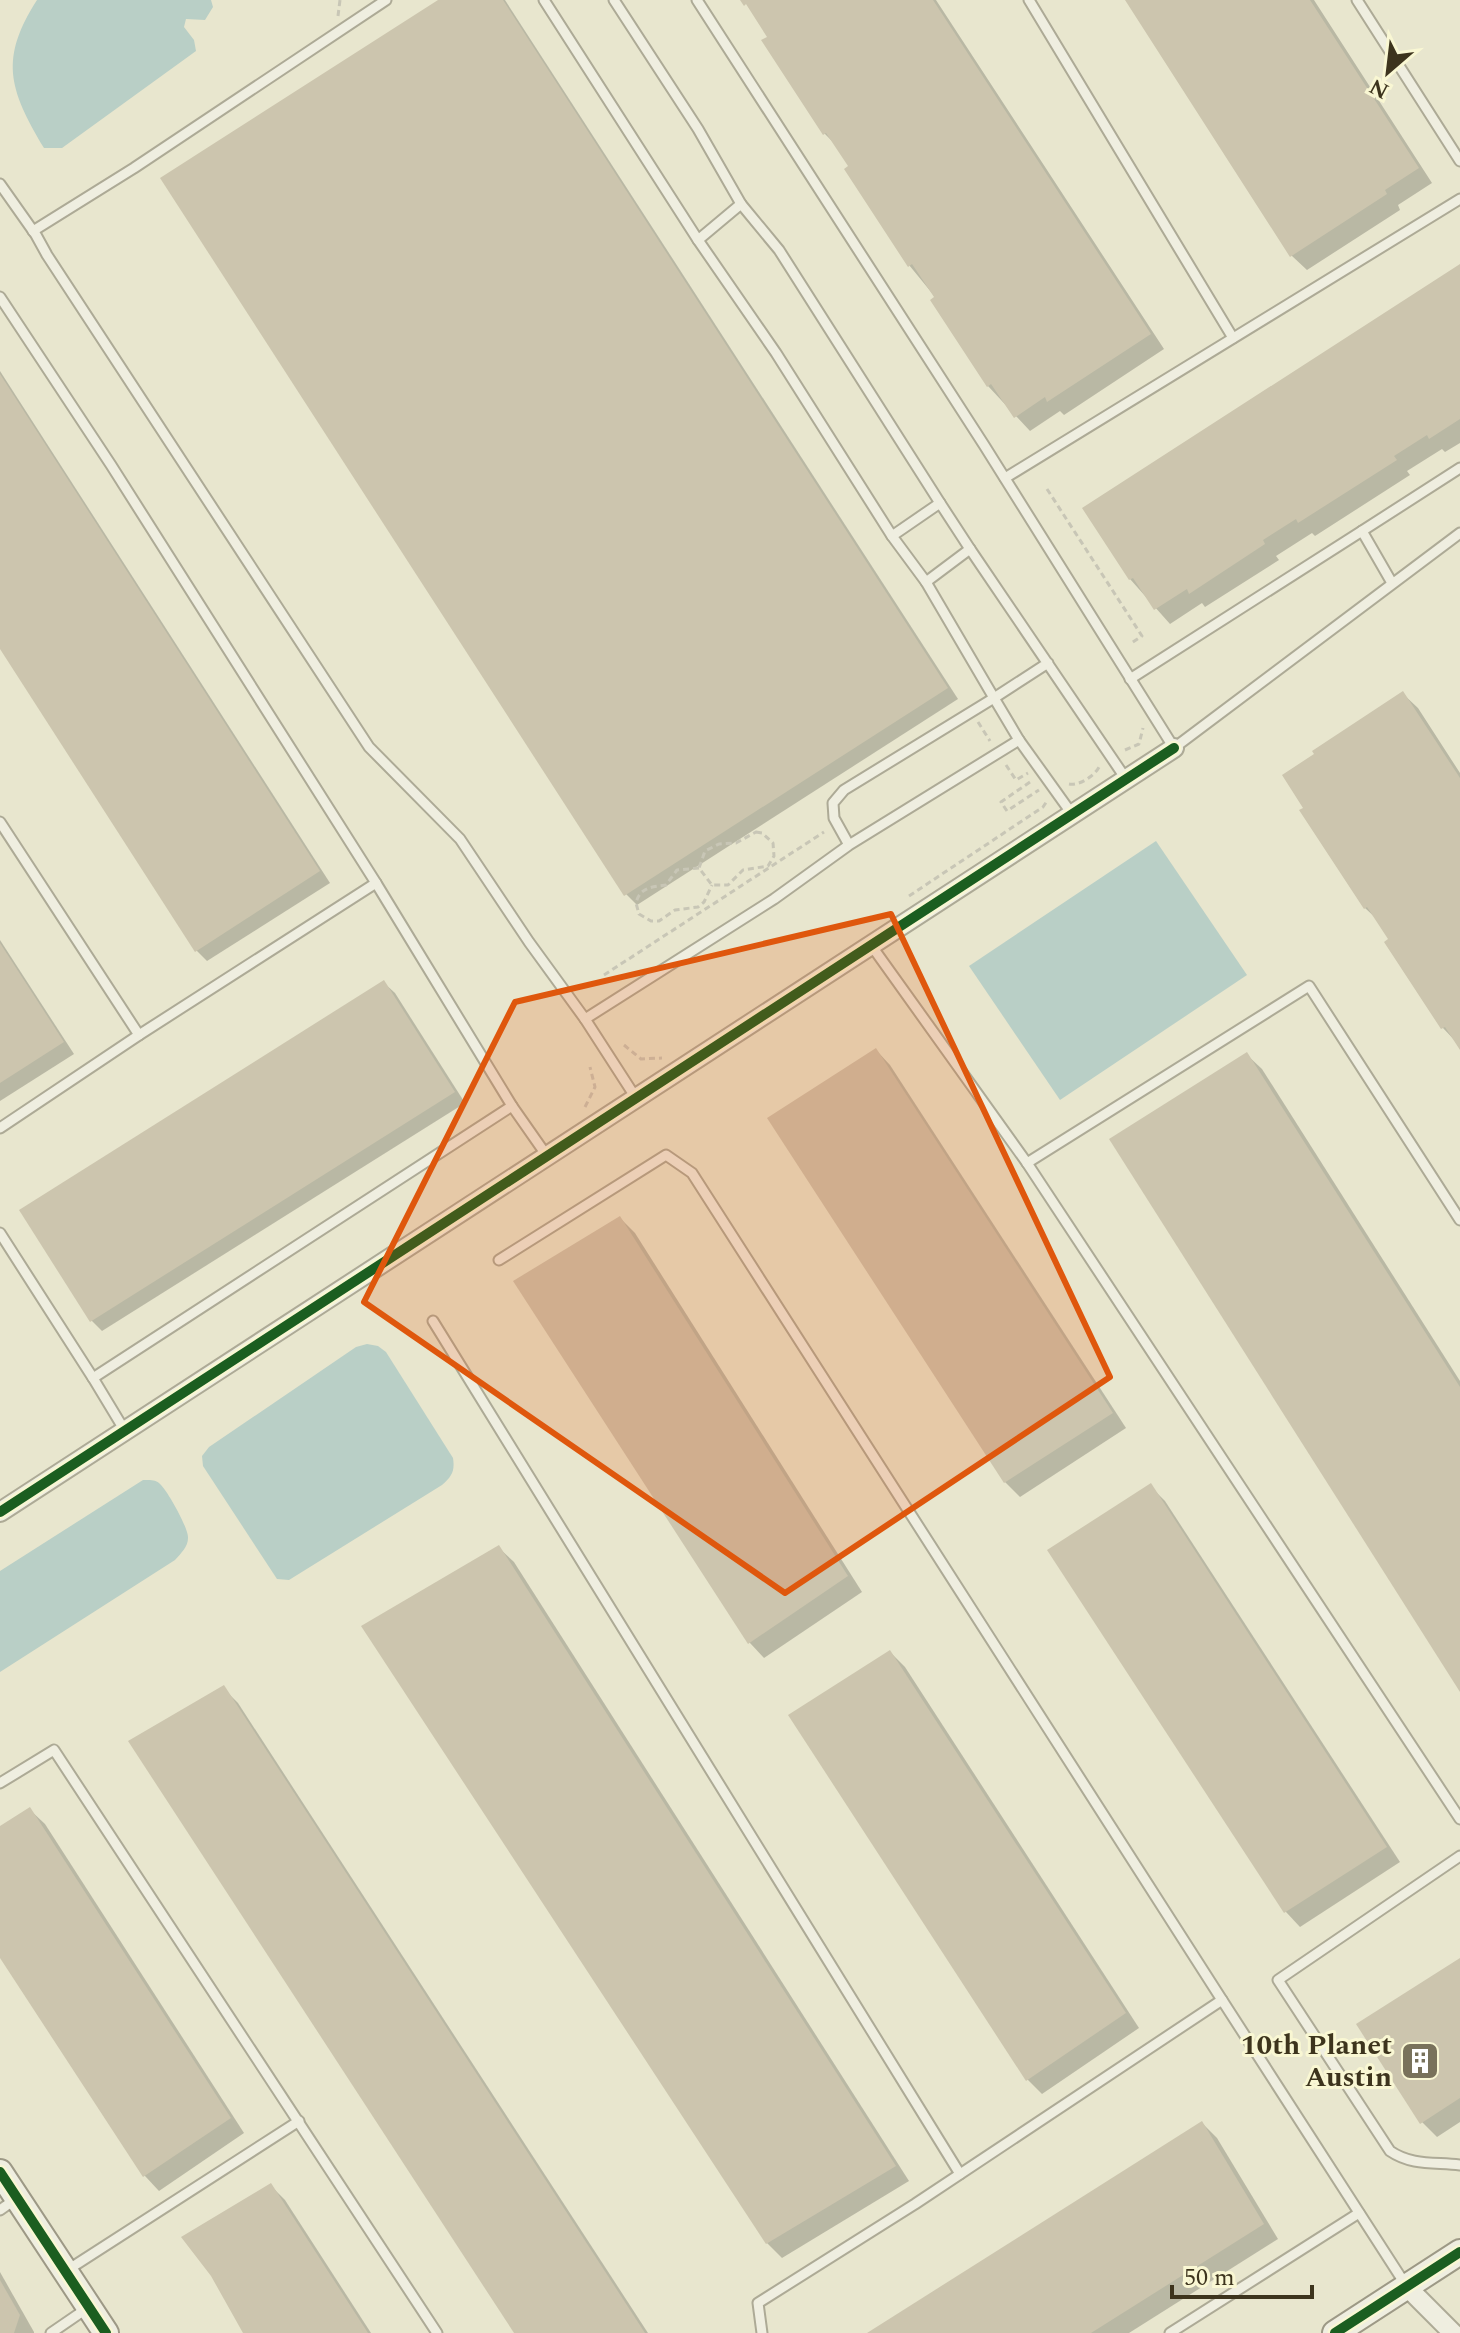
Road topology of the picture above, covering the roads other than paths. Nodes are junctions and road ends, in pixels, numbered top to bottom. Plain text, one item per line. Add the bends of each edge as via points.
1 (386, 0) edge
2 (544, 0) edge
3 (614, 0) edge
4 (697, 0) edge
5 (1029, 0) edge
6 (1357, 0) edge
7 (1460, 161) edge
8 (0, 184) edge
9 (1460, 199) edge
10 (741, 204) junction
11 (33, 231) junction
12 (698, 240) junction
13 (0, 297) edge
14 (1233, 338) junction
15 (1460, 468) edge
16 (1005, 478) junction
17 (940, 503) junction
18 (1362, 531) junction
19 (1460, 533) edge
20 (892, 536) junction
21 (970, 549) junction
22 (926, 582) junction
23 (1392, 583) junction
24 (1048, 663) junction
25 (1130, 679) junction
26 (994, 698) junction
27 (1019, 740) junction
28 (1174, 748) junction
29 (1126, 779) junction
30 (1072, 814) junction
31 (0, 822) edge
32 (849, 845) junction
33 (376, 883) junction
34 (871, 945) junction
35 (585, 1019) junction
36 (139, 1035) junction
37 (636, 1098) junction
38 (512, 1106) junction
39 (0, 1128) edge
40 (547, 1156) junction
41 (1027, 1163) junction
42 (1460, 1220) edge
43 (0, 1233) edge
44 (499, 1260) dead end
45 (433, 1321) dead end
46 (93, 1378) junction
47 (125, 1431) junction
48 (0, 1512) edge
49 (0, 1783) edge
50 (1460, 1819) edge
51 (1460, 1856) edge
52 (1222, 2000) junction
53 (299, 2121) junction
54 (1460, 2165) edge
55 (0, 2172) edge
56 (960, 2174) junction
57 (9, 2204) edge
58 (1359, 2213) junction
59 (1460, 2252) edge
60 (65, 2272) junction
61 (1407, 2287) junction
62 (89, 2307) junction
63 (51, 2333) edge
64 (106, 2333) edge
65 (437, 2333) edge
66 (762, 2333) edge
67 (1170, 2333) edge
68 (1335, 2333) edge
69 (1453, 2333) edge

1 - 11 lane
2 - 12 lane
3 - 10 lane
4 - 16 lane
5 - 14 lane
6 - 7 lane
8 - 11 lane
9 - 14 lane
10 - 12 lane
10 - 17 lane via 779,250
11 - 35 lane via 369,747 460,839
12 - 20 lane
13 - 33 lane
14 - 16 lane
15 - 18 lane
16 - 25 lane
17 - 20 lane
17 - 21 lane
18 - 23 lane
18 - 25 lane
19 - 23 lane
20 - 22 lane
21 - 22 lane
21 - 24 lane
22 - 26 lane
23 - 28 lane
24 - 26 lane
24 - 29 lane
25 - 28 lane
26 - 27 lane
26 - 32 lane via 844,790 833,803 834,818
27 - 30 lane
27 - 32 lane
28 - 29 street
29 - 30 street
30 - 34 street
31 - 36 lane
32 - 35 lane
33 - 36 lane
33 - 38 lane
34 - 37 street
34 - 41 lane
35 - 37 lane
36 - 39 lane
37 - 40 street
38 - 40 lane
38 - 46 lane
40 - 47 street
41 - 42 lane via 1309,986
41 - 50 lane
43 - 46 lane
44 - 52 lane via 666,1155 692,1173
45 - 56 lane
46 - 47 lane
47 - 48 street
49 - 53 lane via 54,1750
51 - 54 lane via 1278,1980 1390,2151 1420,2164
52 - 56 lane
52 - 58 lane
53 - 60 lane
53 - 65 lane
55 - 57 street
56 - 66 lane via 758,2303
57 - 60 street
58 - 61 lane
58 - 67 lane
59 - 61 street
60 - 62 street
61 - 68 street
61 - 69 street
62 - 63 lane
62 - 64 street

